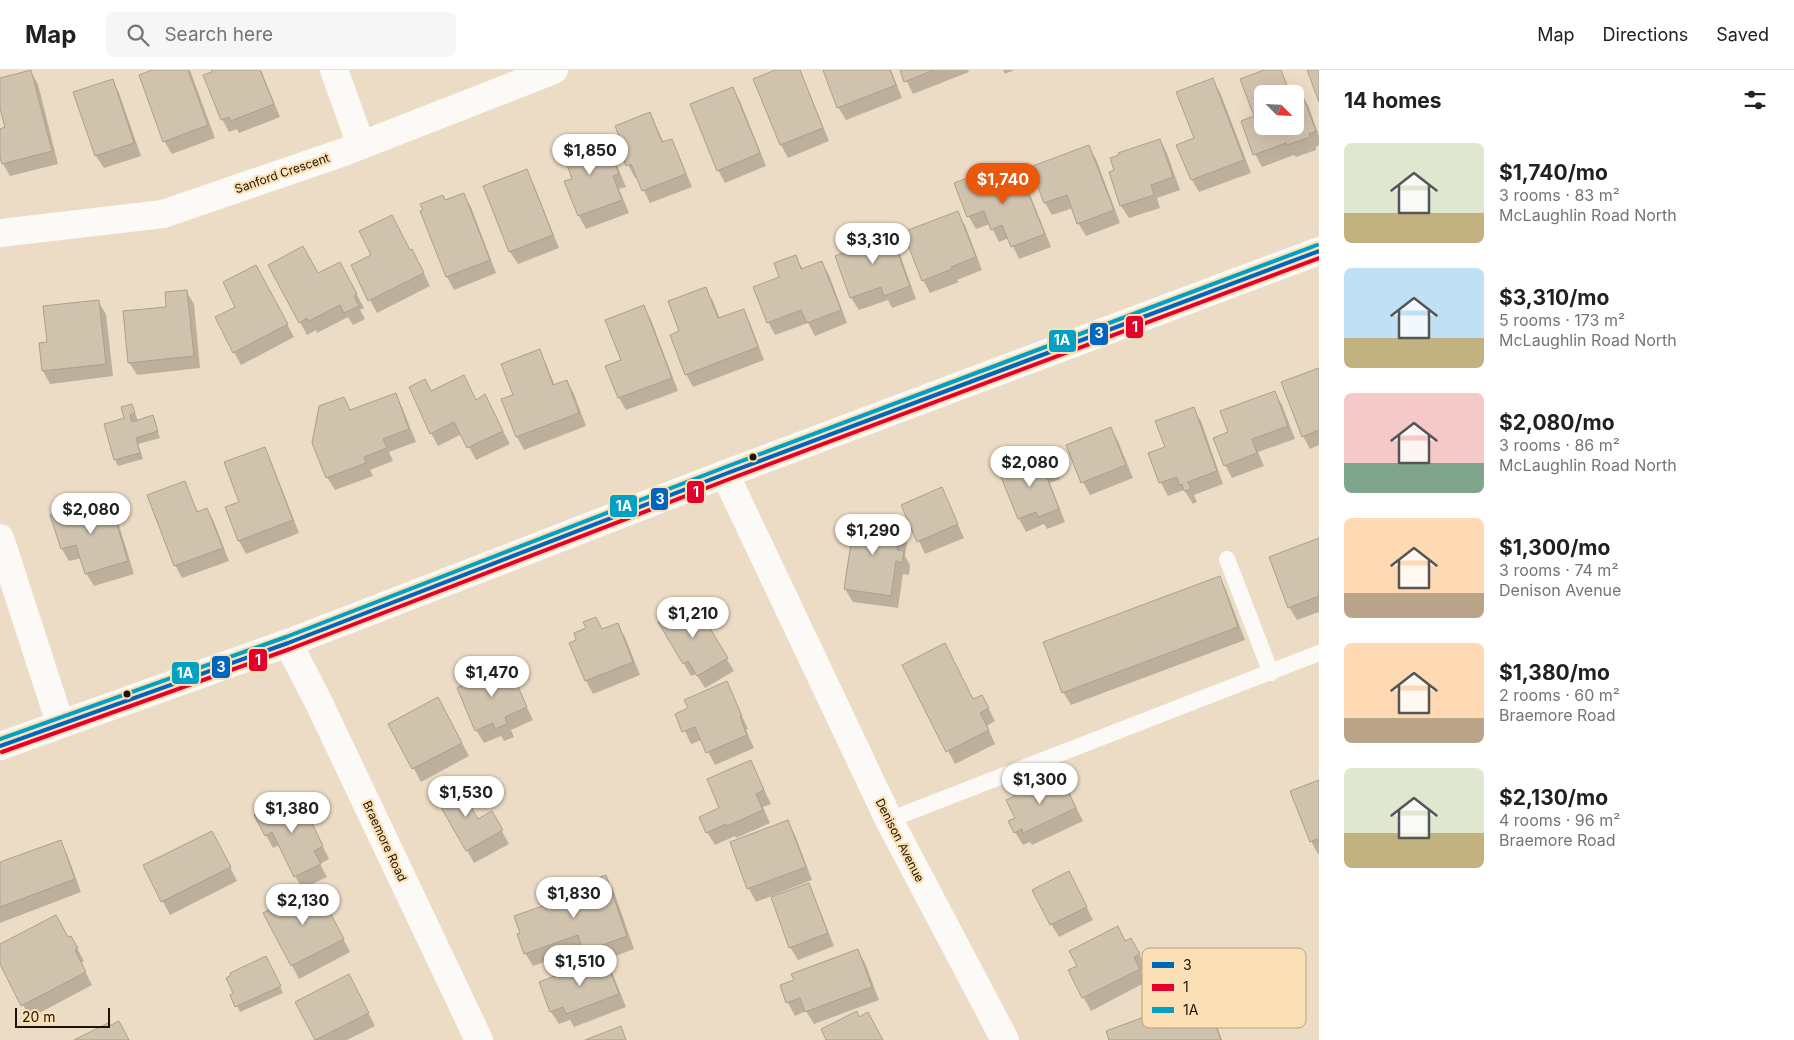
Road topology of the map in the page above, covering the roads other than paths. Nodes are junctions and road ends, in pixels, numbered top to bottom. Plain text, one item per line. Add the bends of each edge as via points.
1 (334, 70) edge
2 (554, 70) edge
3 (361, 145) junction
4 (0, 233) edge
5 (1319, 251) edge
6 (726, 474) junction
7 (0, 538) edge
8 (1227, 558) dead end
9 (288, 643) junction
10 (1319, 653) edge
11 (1271, 672) junction
12 (60, 723) junction
13 (0, 746) edge
14 (889, 820) junction
15 (479, 1040) edge
16 (1005, 1040) edge

1 - 3 street
2 - 3 street, Sanford Crescent
3 - 4 street, Sanford Crescent via 163,214
5 - 6 street
6 - 9 street
6 - 14 street, Denison Avenue
7 - 12 street
8 - 11 lane
9 - 12 street
9 - 15 street, Braemore Road
10 - 11 lane
11 - 14 lane
12 - 13 street
14 - 16 street, Denison Avenue

